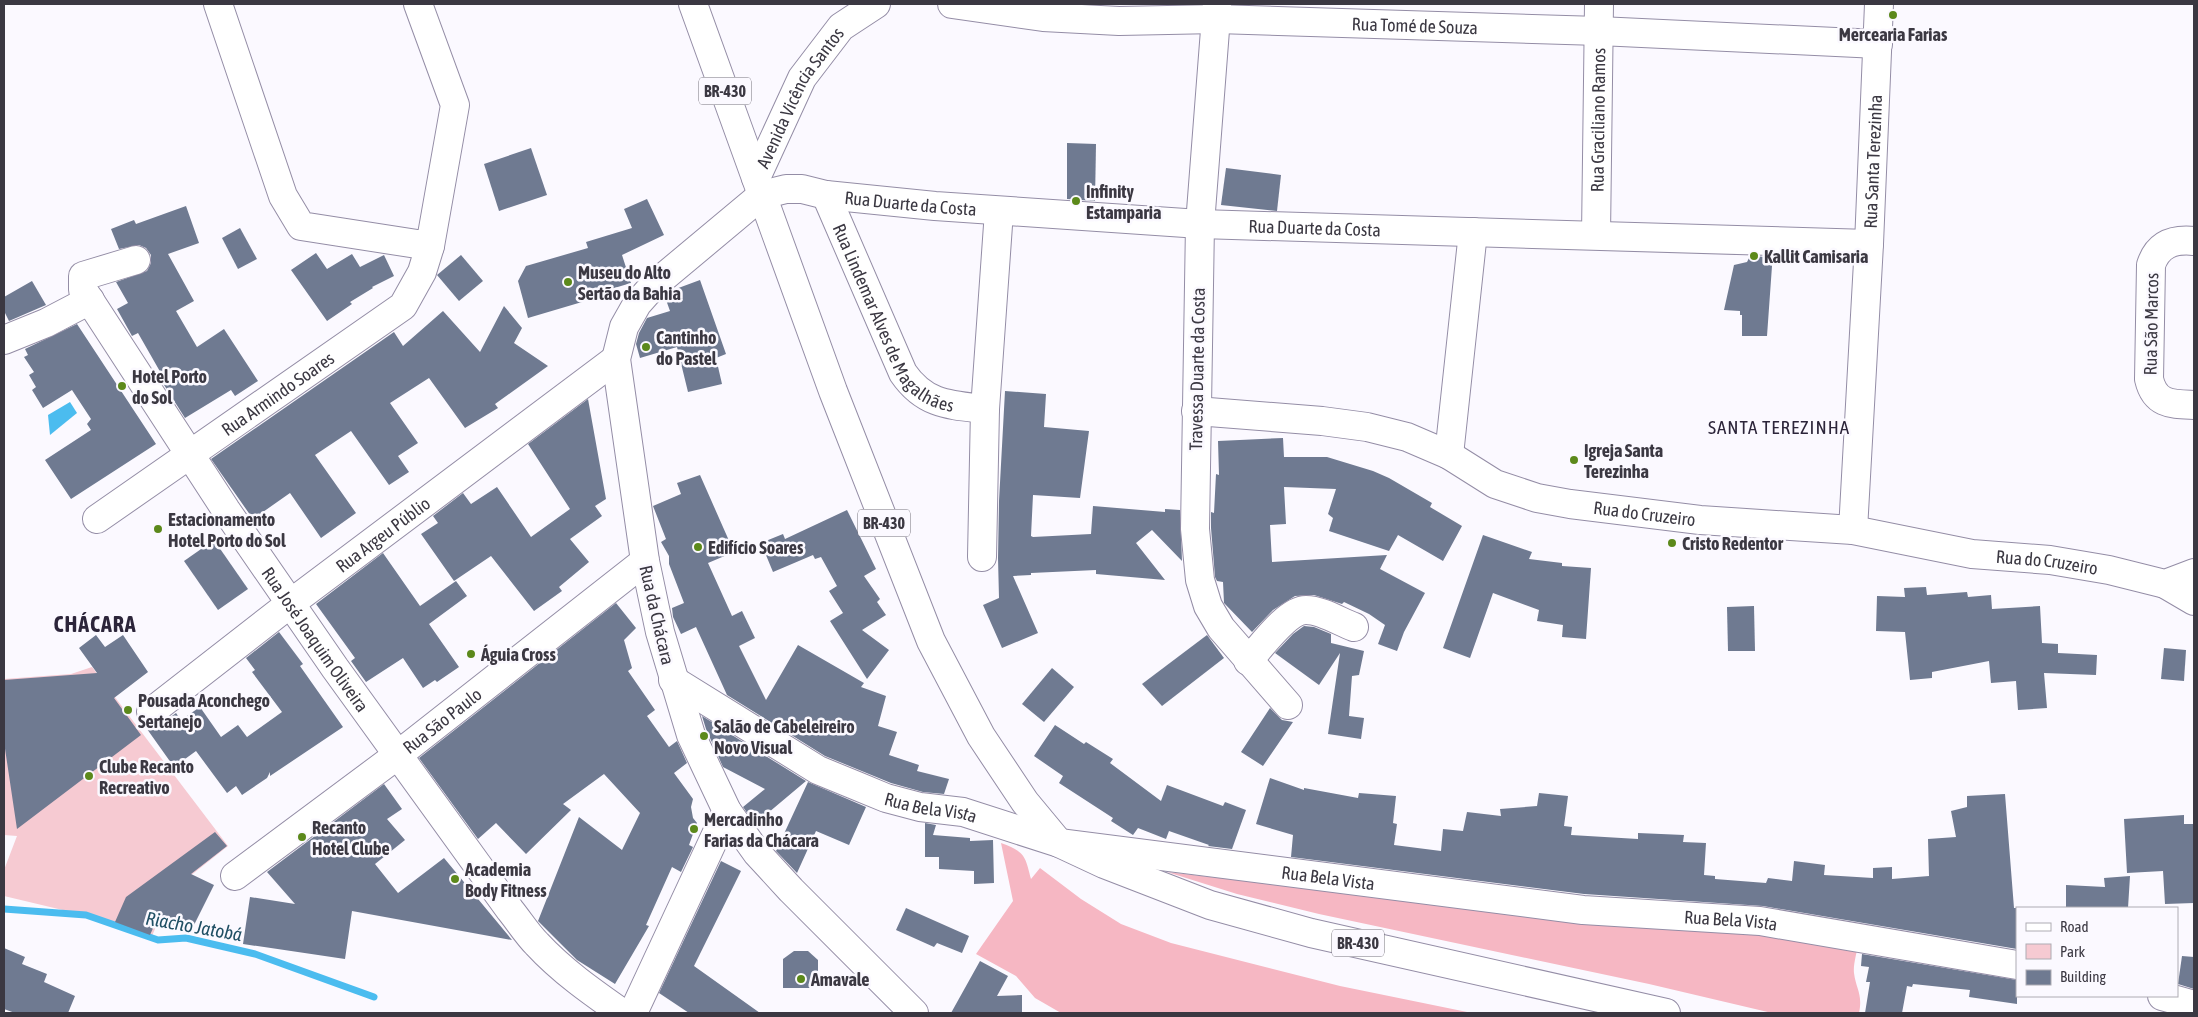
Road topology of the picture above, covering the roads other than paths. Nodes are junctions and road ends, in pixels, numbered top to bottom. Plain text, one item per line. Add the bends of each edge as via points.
1 (218, 4) edge
2 (418, 4) edge
3 (692, 4) edge
4 (876, 4) edge
5 (952, 4) edge
6 (1599, 4) edge
7 (1879, 4) edge
8 (1217, 11) edge
9 (1599, 31) junction
10 (1878, 44) junction
11 (759, 187) junction
12 (826, 195) junction
13 (999, 211) junction
14 (1200, 224) junction
15 (1473, 232) junction
16 (1596, 235) junction
17 (2194, 241) edge
18 (1869, 244) junction
19 (430, 246) junction
20 (136, 260) dead end
21 (90, 300) junction
22 (4, 340) edge
23 (616, 359) junction
24 (2194, 405) edge
25 (986, 409) junction
26 (1196, 411) junction
27 (191, 454) junction
28 (1450, 455) junction
29 (98, 519) dead end
30 (1852, 530) junction
31 (982, 558) dead end
32 (645, 561) junction
33 (2194, 573) edge
34 (2165, 584) junction
35 (2194, 601) edge
36 (291, 603) junction
37 (1354, 627) dead end
38 (1248, 661) junction
39 (673, 680) junction
40 (1288, 705) dead end
41 (151, 712) dead end
42 (399, 754) junction
43 (727, 811) junction
44 (1059, 842) junction
45 (234, 876) dead end
46 (2016, 965) edge
47 (2166, 997) edge
48 (2194, 1005) edge
49 (902, 1009) edge
50 (622, 1013) edge
51 (633, 1013) edge
52 (1666, 1013) edge

1 - 19 street via 283,196 301,226
2 - 19 street, Rua Armindo Soares via 455,105
3 - 11 street, BR-430
4 - 11 street, Avenida Vicência Santos via 841,27 802,78
5 - 8 street, Rua Tomé de Souza via 1043,17 1120,21
6 - 9 street, Rua Graciliano Ramos
7 - 10 street, Rua Santa Terezinha
8 - 9 street, Rua Tomé de Souza
8 - 14 street, Travessa Duarte da Costa
9 - 10 street, Rua Tomé de Souza
9 - 16 street, Rua Graciliano Ramos
10 - 18 street, Rua Santa Terezinha
11 - 12 street, Rua Duarte da Costa via 802,189
11 - 23 street, Rua da Chácara via 637,304 624,327
11 - 44 street, BR-430 via 833,391 931,641 980,736 1025,802
12 - 13 street, Rua Duarte da Costa
12 - 25 street, Rua Lindemar Alves de Magalhães via 902,374 922,395 936,401
13 - 14 street, Rua Duarte da Costa
13 - 25 street, Rua Lindemar Alves de Magalhães
14 - 15 street, Rua Duarte da Costa
14 - 26 street, Travessa Duarte da Costa
15 - 16 street, Rua Duarte da Costa
15 - 28 street
16 - 18 street, Rua Duarte da Costa
17 - 24 street, Rua São Marcos via 2171,242 2154,254 2151,265 2149,379 2151,390 2158,398 2168,403
18 - 30 street, Rua Santa Terezinha
19 - 27 street, Rua Armindo Soares via 422,272 403,306
20 - 21 street, Rua José Joaquim Oliveira via 83,276 83,290
21 - 22 street
21 - 27 street, Rua José Joaquim Oliveira
23 - 32 street, Rua da Chácara
23 - 36 street, Rua Argeu Públio
25 - 31 street, Rua Lindemar Alves de Magalhães
26 - 28 street, Rua do Cruzeiro via 1367,427 1407,437
26 - 38 street, Travessa Duarte da Costa via 1195,529 1200,580 1208,606 1221,628
27 - 29 street, Rua Armindo Soares
27 - 36 street, Rua José Joaquim Oliveira
28 - 30 street, Rua do Cruzeiro via 1495,484 1537,498 1700,520
30 - 34 street, Rua do Cruzeiro via 1972,554 2101,568
32 - 39 street, Rua da Chácara
32 - 42 street, Rua São Paulo
33 - 34 street
34 - 35 street, Rua do Cruzeiro
36 - 41 street, Rua Argeu Públio
36 - 42 street, Rua José Joaquim Oliveira
37 - 38 street via 1316,612 1300,611 1285,620
38 - 40 street, Travessa Duarte da Costa
39 - 43 street, Rua da Chácara via 691,735
39 - 44 street, Rua Bela Vista via 818,770 886,798 920,807 963,812
42 - 45 street, Rua São Paulo
42 - 50 street, Rua José Joaquim Oliveira via 537,944 585,988
43 - 49 street, Rua da Chácara via 758,853
43 - 51 street
44 - 46 street, Rua Bela Vista via 1583,910 1760,921
44 - 52 street, BR-430 via 1157,885 1284,925
47 - 48 street

